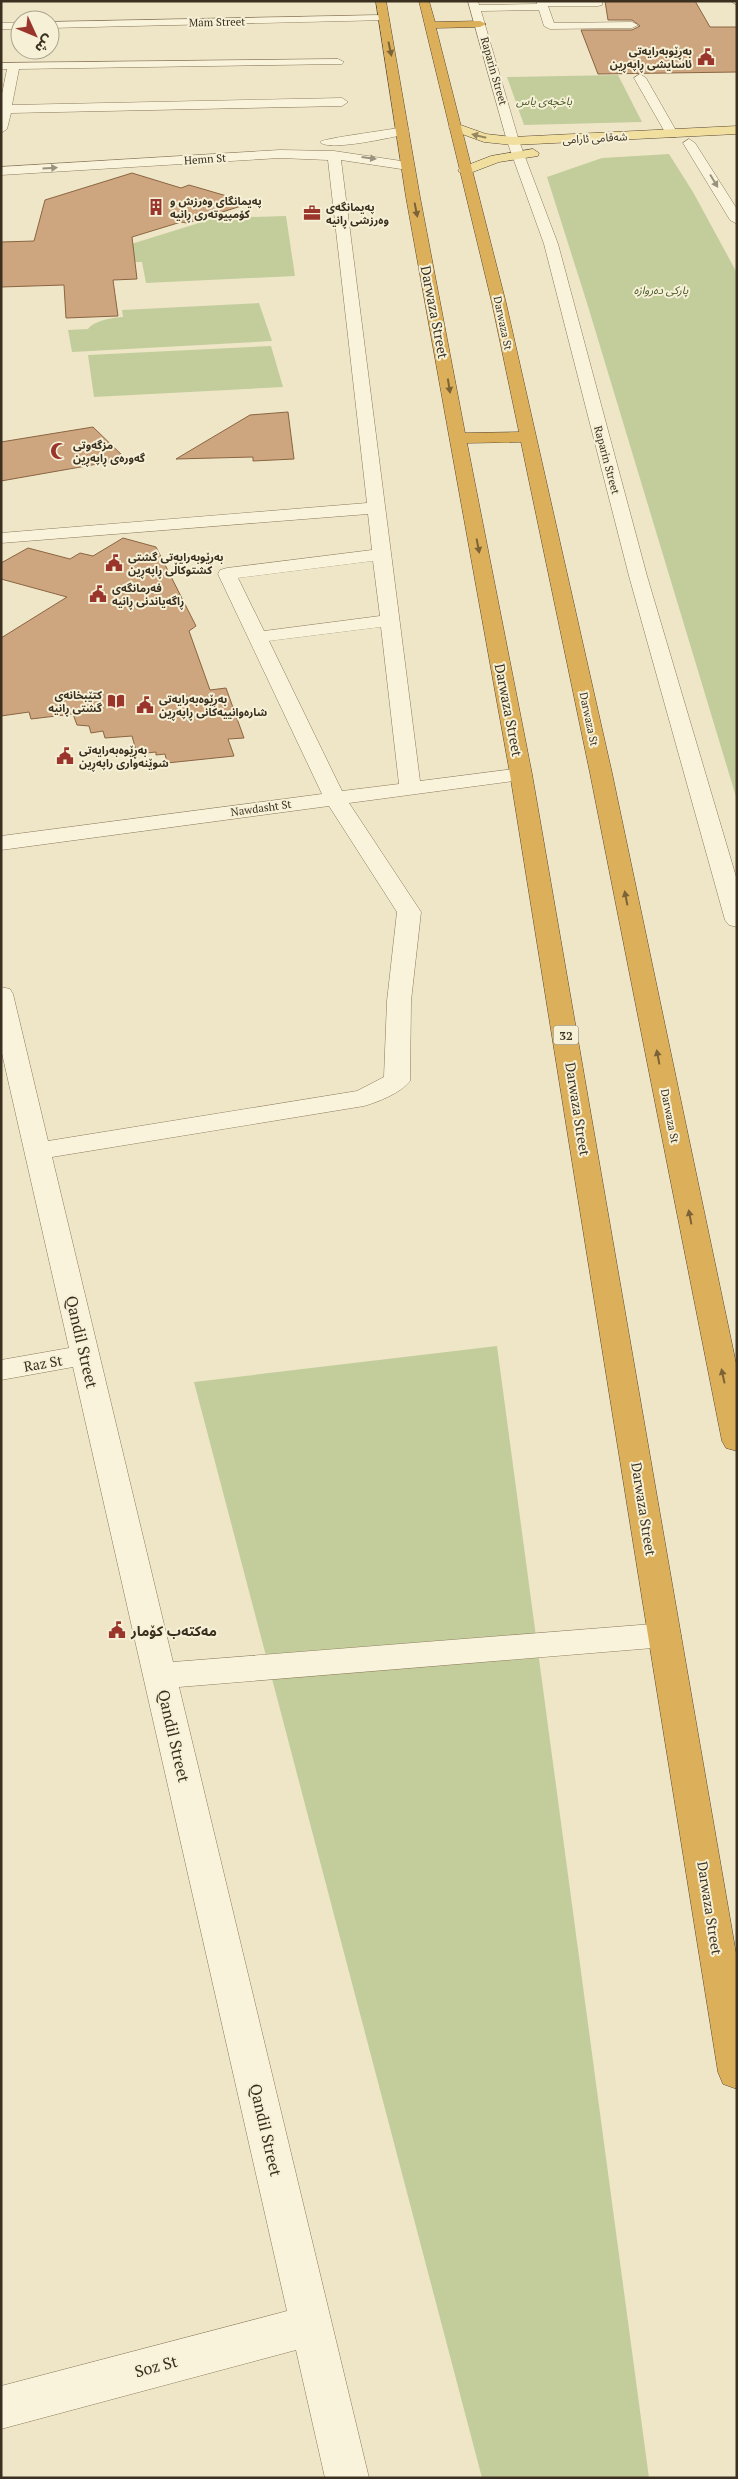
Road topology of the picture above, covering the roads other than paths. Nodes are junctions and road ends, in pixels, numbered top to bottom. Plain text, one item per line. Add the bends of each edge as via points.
1 (424, 1) edge
2 (598, 3) dead end
3 (474, 4) edge
4 (542, 4) edge
5 (168, 8) dead end
6 (382, 10) edge
7 (480, 24) junction
8 (60, 25) edge
9 (430, 25) junction
10 (632, 25) dead end
11 (169, 27) junction
12 (169, 48) dead end
13 (169, 65) junction
14 (1, 66) edge
15 (14, 66) junction
16 (339, 78) dead end
17 (640, 78) dead end
18 (342, 102) dead end
19 (5, 110) junction
20 (455, 127) junction
21 (1, 129) edge
22 (737, 130) edge
23 (403, 131) junction
24 (672, 134) junction
25 (737, 140) edge
26 (689, 143) junction
27 (561, 145) junction
28 (516, 148) junction
29 (334, 155) junction
30 (1, 160) edge
31 (408, 166) junction
32 (1, 171) edge
33 (465, 171) junction
34 (737, 220) edge
35 (528, 437) junction
36 (458, 438) junction
37 (376, 508) junction
38 (1, 538) edge
39 (382, 554) junction
40 (390, 620) junction
41 (259, 637) junction
42 (521, 774) junction
43 (410, 789) junction
44 (335, 798) junction
45 (1, 843) edge
46 (737, 920) edge
47 (1, 994) edge
48 (38, 1151) junction
49 (86, 1355) junction
50 (1, 1370) edge
51 (737, 1440) edge
52 (665, 1635) junction
53 (160, 1676) junction
54 (737, 2072) edge
55 (312, 2325) junction
56 (1, 2408) edge
57 (347, 2478) edge

1 - 9 highway, Darwaza St
2 - 4 street
3 - 4 street
3 - 7 street, Raparin Street
4 - 10 street via 550,26
5 - 11 street
6 - 11 street, Mam Street via 333,19
6 -> 23 highway, Darwaza Street / 32
7 - 9 highway
7 - 28 street, Raparin Street
8 - 11 street, Mam Street
9 - 20 highway, Darwaza St
12 - 13 street
13 - 15 street
13 - 16 street via 337,57
14 - 15 street
15 - 19 street
17 - 24 street
18 - 19 street
19 - 21 street
28 -> 20 main road
20 - 33 highway, Darwaza St
22 - 24 main road, شەقامی ئارامی
23 - 30 street, Hemn St
23 - 31 highway, Darwaza Street / 32
24 - 27 main road, شەقامی ئارامی
25 - 26 main road
26 - 27 main road
26 -> 34 street
27 - 28 main road
28 - 33 main road
28 - 46 street, Raparin Street via 551,244 638,576
29 -> 31 street, Hemn St
32 -> 29 street, Hemn St via 280,154
29 - 37 street
31 -> 36 highway, Darwaza Street / 32
33 - 35 highway, Darwaza St via 481,226
35 - 36 highway
51 -> 35 highway, Darwaza St via 601,773
36 -> 42 highway, Darwaza Street / 32
37 - 38 street
37 - 39 street
39 - 40 street
39 - 41 street via 227,574
40 - 41 street
40 - 43 street
41 - 44 street
42 - 43 street, Nawdasht St
42 - 52 highway, Darwaza Street / 32
43 - 44 street, Nawdasht St
44 - 45 street, Nawdasht St
44 - 48 street via 409,912 399,1001 396,1081 364,1098
47 - 48 street, Qandil Street
48 - 49 street, Qandil Street
49 - 50 street, Raz St
49 - 53 street, Qandil Street
52 - 53 street
52 - 54 highway, Darwaza Street / 32
53 - 55 street, Qandil Street
55 - 56 street, Soz St
55 - 57 street, Qandil Street

